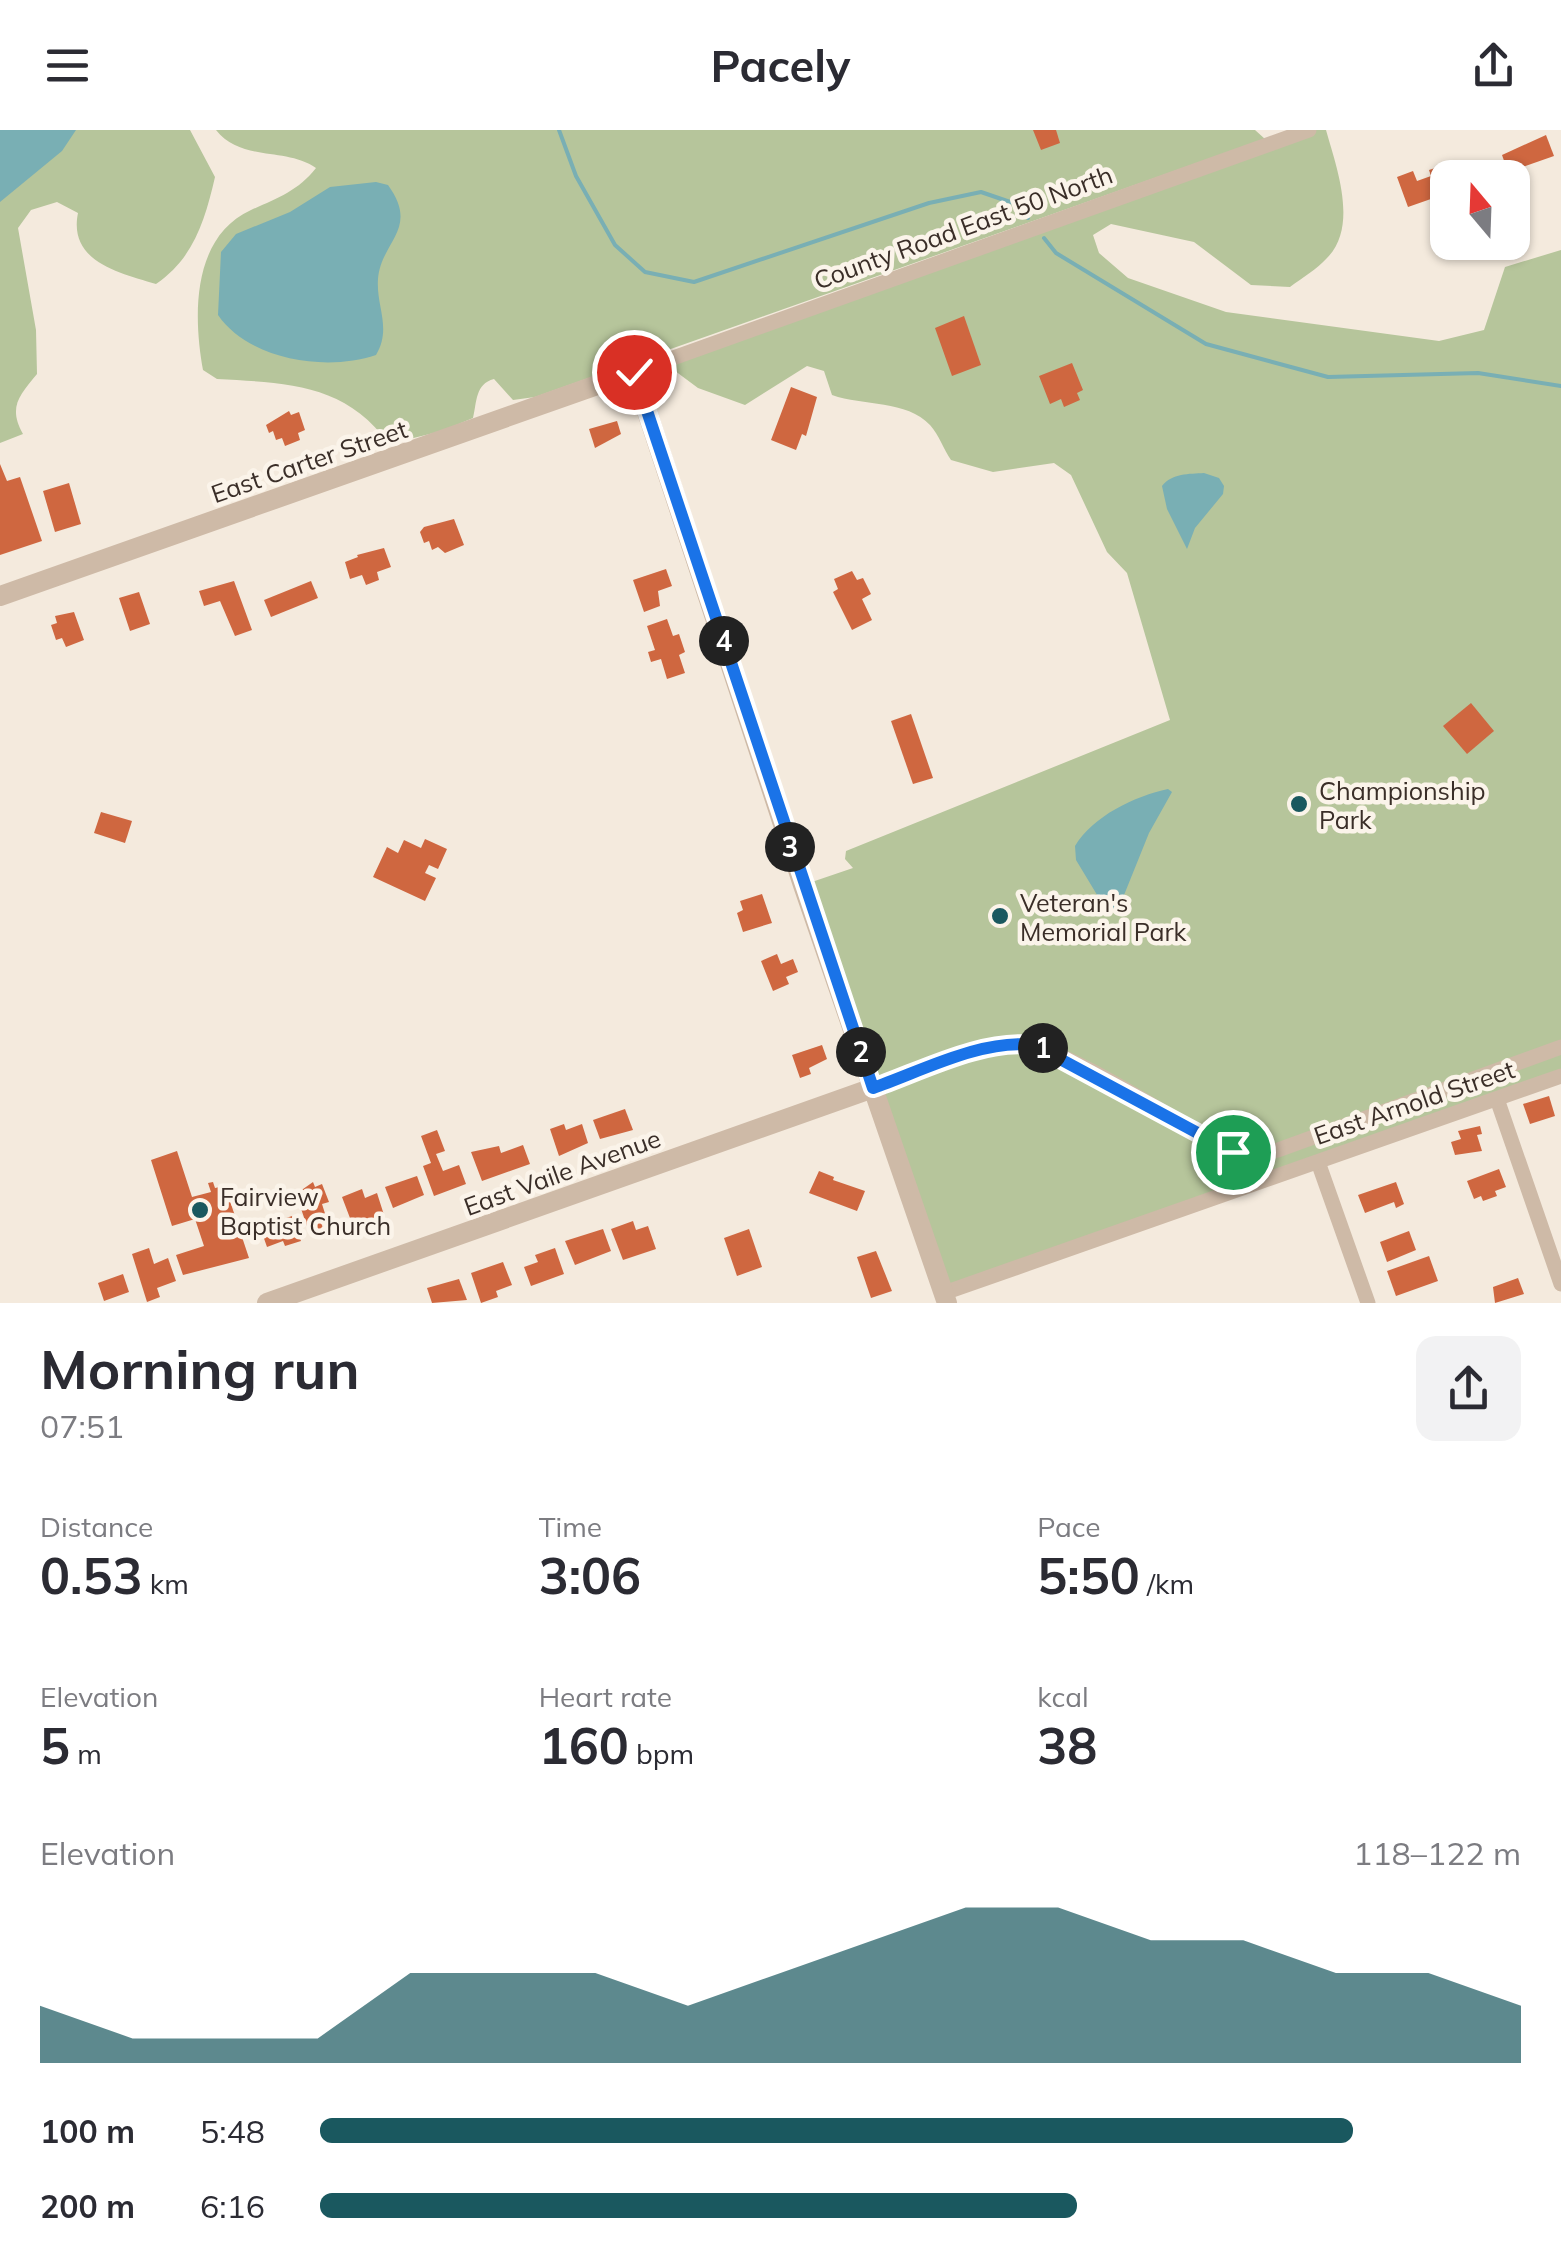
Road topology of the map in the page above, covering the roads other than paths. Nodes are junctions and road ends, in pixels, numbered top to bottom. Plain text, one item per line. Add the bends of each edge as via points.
1 (1309, 130) edge
2 (634, 372) junction
3 (0, 596) edge
4 (1561, 1047) edge
5 (1561, 1076) edge
6 (873, 1088) junction
7 (1497, 1099) junction
8 (1318, 1162) junction
9 (1561, 1284) edge
10 (946, 1298) edge
11 (267, 1303) edge
12 (1368, 1303) edge

1 - 2 street, County Road East 50 North
2 - 3 street, East Carter Street
2 - 6 street
4 - 6 street via 1304,1142 1253,1154 1225,1149 1034,1045 983,1050
5 - 7 street, East Arnold Street
6 - 10 street
6 - 11 street, East Vaile Avenue
7 - 8 street, East Arnold Street
7 - 9 street
8 - 10 street, East Arnold Street
8 - 12 street

